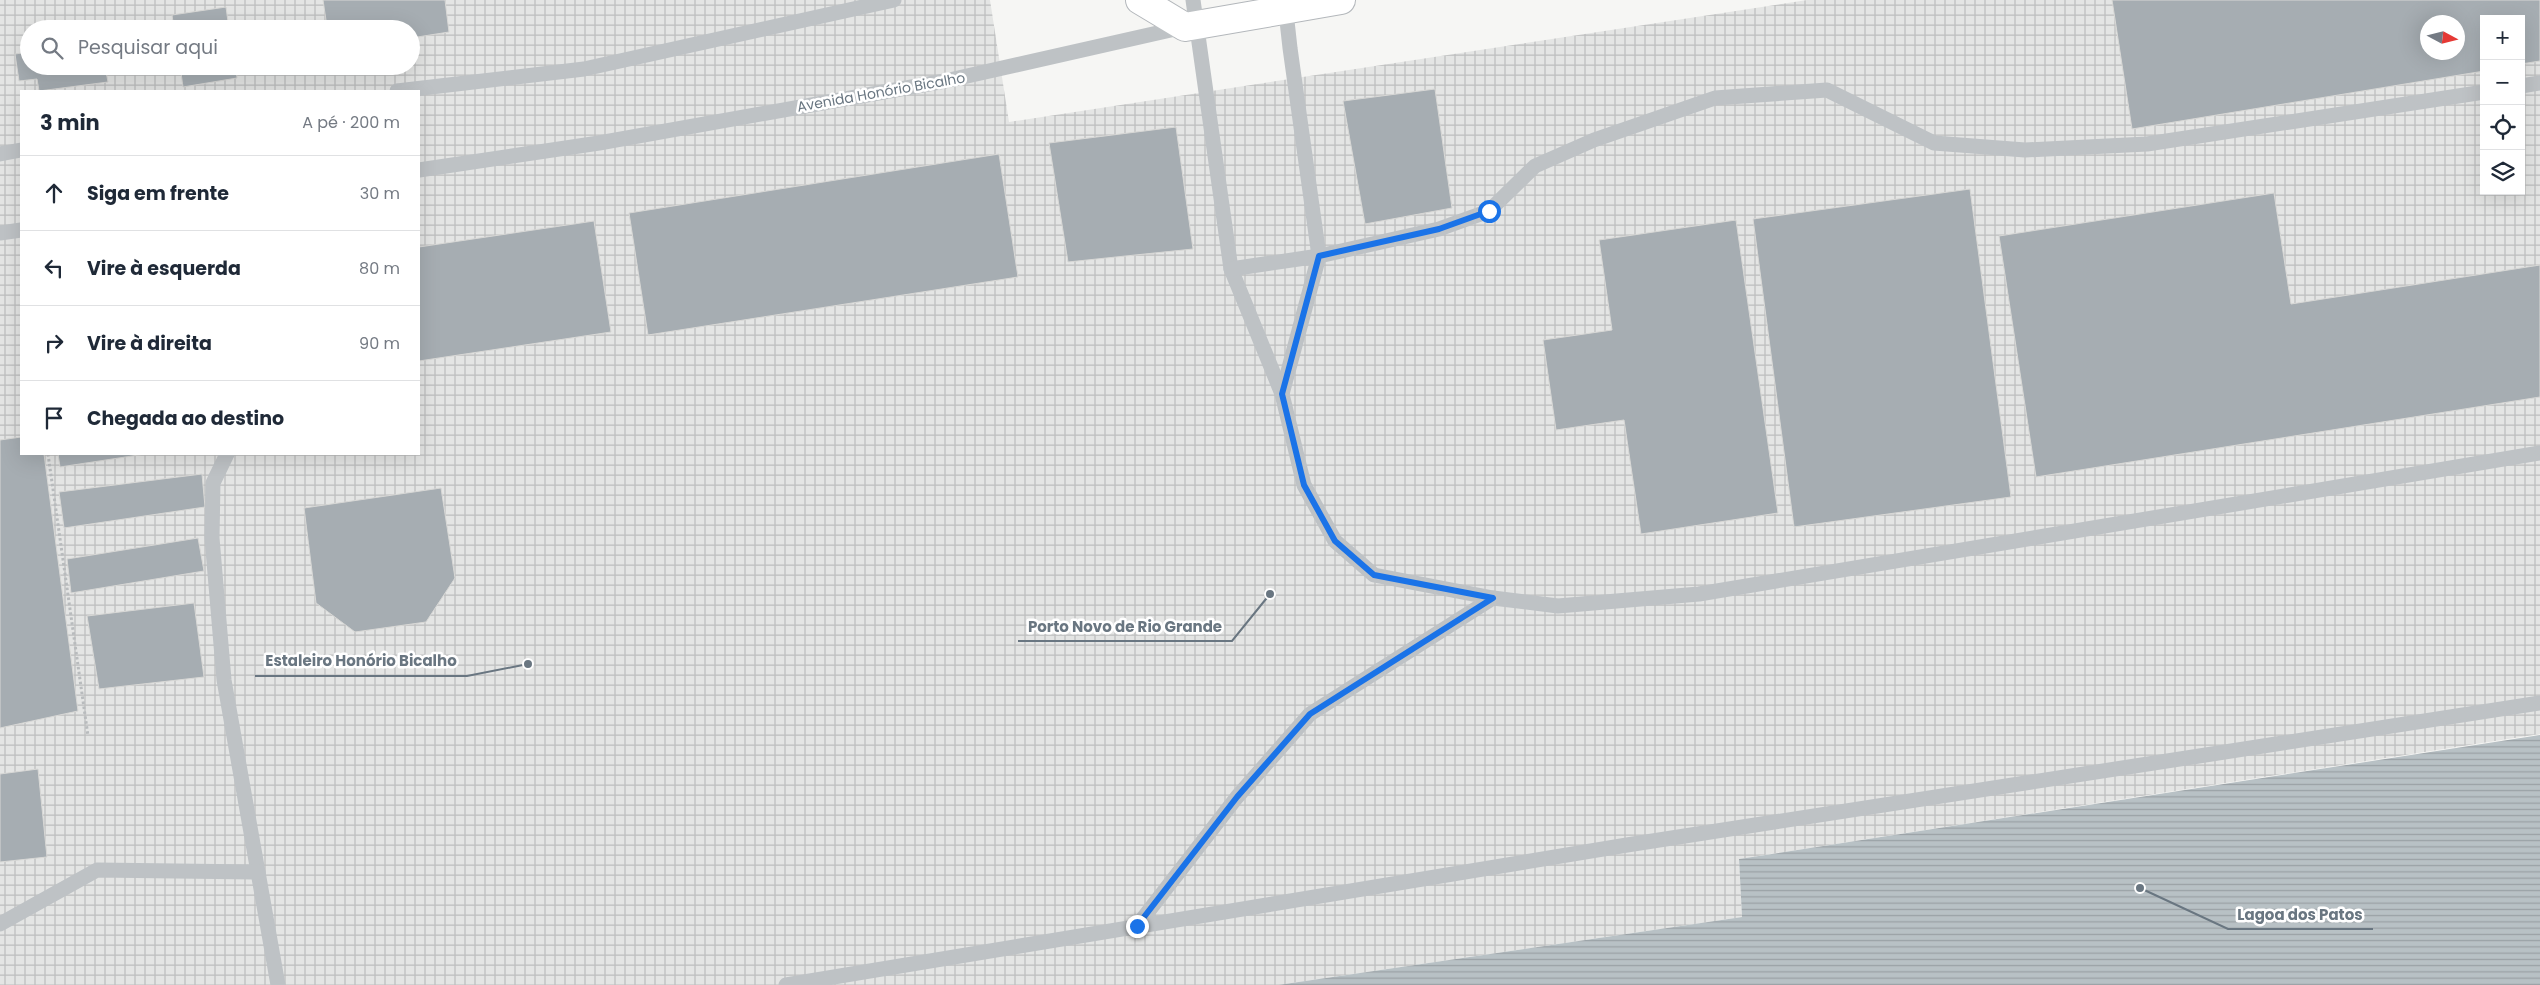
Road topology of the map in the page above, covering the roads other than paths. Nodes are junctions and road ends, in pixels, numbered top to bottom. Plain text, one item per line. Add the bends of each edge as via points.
1 (894, 0) edge
2 (1140, 0) edge
3 (1341, 0) edge
4 (1286, 4) edge
5 (1191, 18) edge
6 (2540, 83) edge
7 (2525, 85) edge
8 (406, 90) edge
9 (2480, 93) edge
10 (20, 150) edge
11 (0, 154) edge
12 (420, 170) edge
13 (20, 230) edge
14 (0, 233) edge
15 (1319, 256) junction
16 (1231, 269) junction
17 (1282, 394) junction
18 (2540, 454) edge
19 (227, 455) edge
20 (1493, 598) junction
21 (2540, 703) edge
22 (258, 872) junction
23 (0, 924) edge
24 (1137, 926) junction
25 (278, 985) edge
26 (786, 985) edge

1 - 8 lane via 584,69
2 - 5 main road
3 - 4 main road, Avenida Honório Bicalho
4 - 5 main road, Avenida Honório Bicalho
4 - 15 lane
5 - 12 lane, Avenida Honório Bicalho via 945,81 599,143
5 - 16 lane
6 - 7 lane
9 - 15 lane via 2147,144 2025,150 1934,143 1827,90 1715,98 1594,140 1535,166 1489,211 1439,229
10 - 11 lane
13 - 14 lane
15 - 16 lane
15 - 17 lane
16 - 17 lane
17 - 20 lane via 1304,485 1335,541 1374,575
18 - 20 lane via 1699,594 1558,606
19 - 22 lane via 213,483 212,538 224,680
20 - 24 lane via 1310,714 1237,797
21 - 24 lane via 1628,845
22 - 23 lane via 97,870
22 - 25 lane
24 - 26 lane

